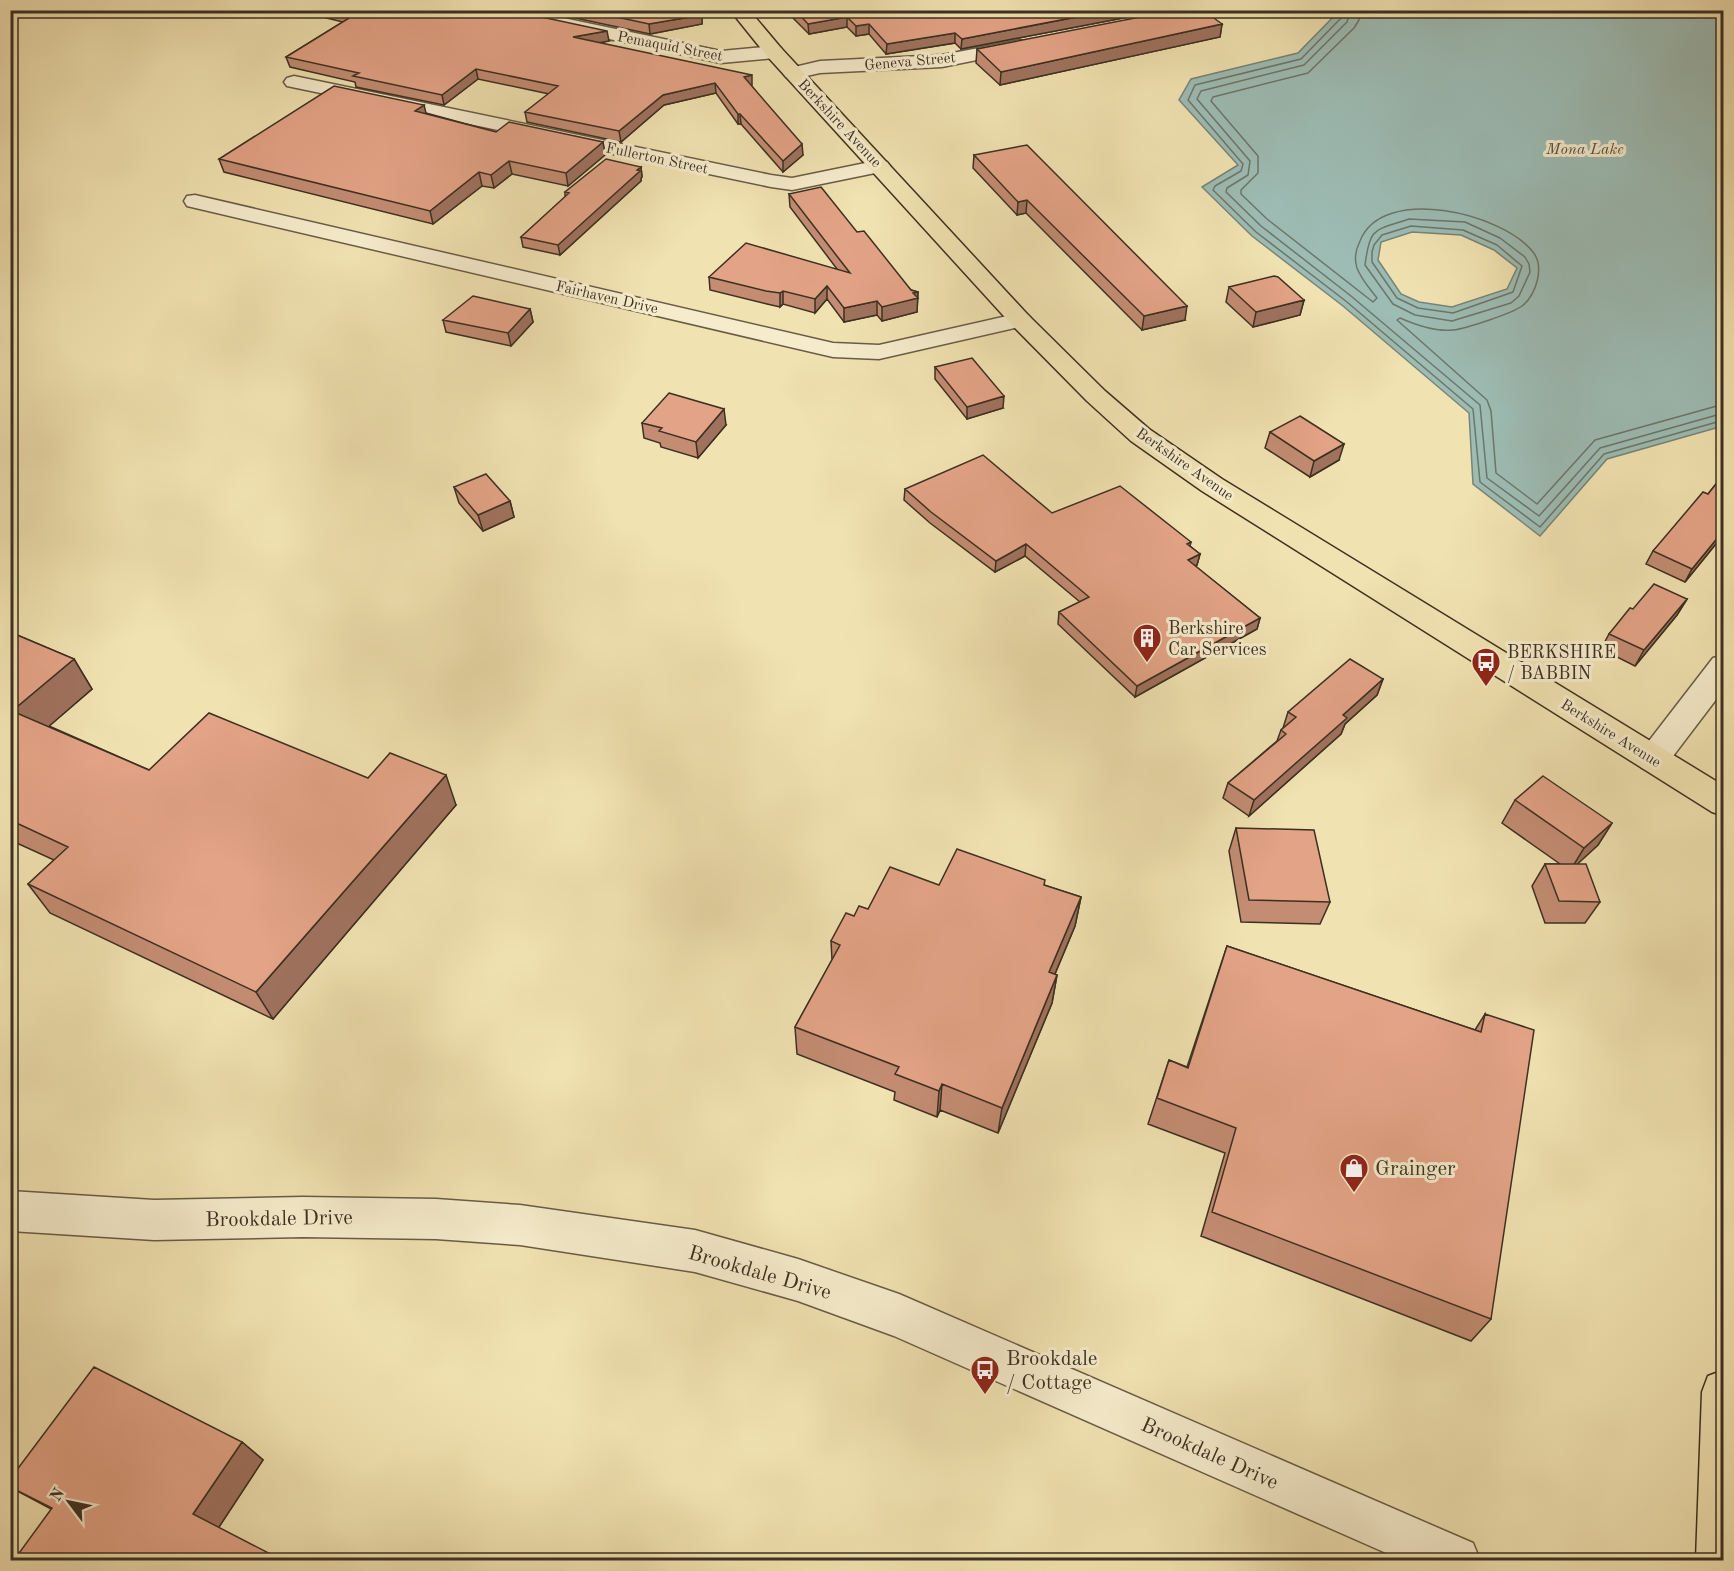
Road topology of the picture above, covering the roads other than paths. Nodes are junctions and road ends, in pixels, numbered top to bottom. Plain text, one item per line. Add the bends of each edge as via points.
1 (497, 10) edge
2 (739, 10) edge
3 (1033, 43) edge
4 (774, 52) junction
5 (793, 73) junction
6 (294, 82) dead end
7 (880, 166) junction
8 (195, 201) dead end
9 (1020, 320) junction
10 (1724, 666) edge
11 (1653, 759) junction
12 (1724, 803) edge
13 (10, 1211) edge
14 (1724, 1392) edge
15 (1456, 1560) edge
16 (1720, 1560) edge

1 - 4 street, Pemaquid Street via 721,57
2 - 4 main road, Berkshire Avenue
3 - 5 street, Geneva Street via 942,61 820,67
4 - 5 main road, Berkshire Avenue
5 - 7 main road, Berkshire Avenue
6 - 7 street, Fullerton Street via 771,181 792,184
7 - 9 main road, Berkshire Avenue
8 - 9 street, Fairhaven Drive via 833,350 879,352
9 - 11 main road, Berkshire Avenue via 1140,435
10 - 11 street
11 - 12 main road, Berkshire Avenue
13 - 15 street, Brookdale Drive via 154,1220 447,1220 520,1225 695,1251 798,1280 899,1316
14 - 16 main road

